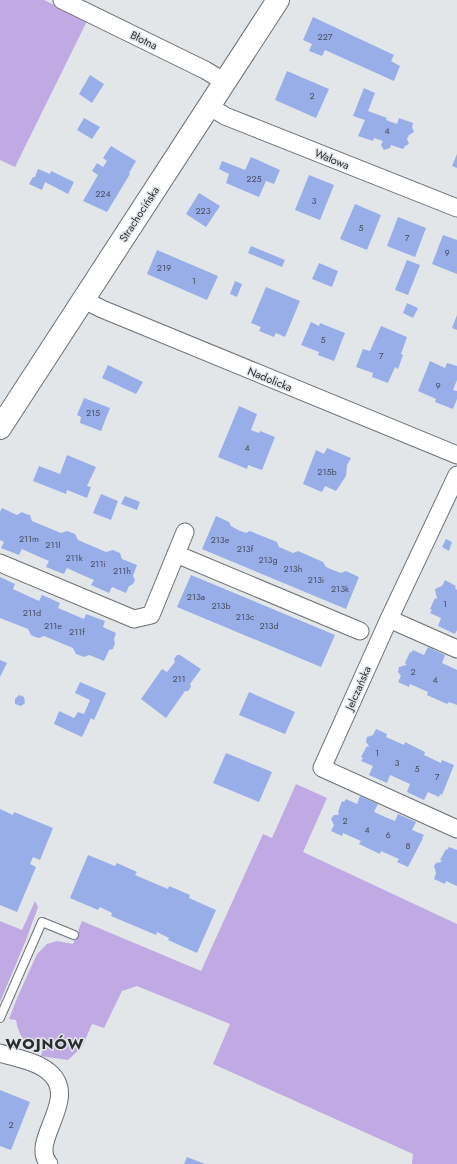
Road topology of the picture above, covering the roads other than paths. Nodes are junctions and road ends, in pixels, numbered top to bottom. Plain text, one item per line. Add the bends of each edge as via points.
1 (62, 0) edge
2 (278, 0) edge
3 (225, 82) junction
4 (209, 106) junction
5 (457, 208) edge
6 (84, 300) junction
7 (0, 428) edge
8 (457, 456) edge
9 (457, 475) edge
10 (185, 532) dead end
11 (176, 554) junction
12 (0, 563) edge
13 (390, 619) junction
14 (360, 631) dead end
15 (457, 649) edge
16 (457, 829) edge
17 (74, 935) dead end
18 (0, 1018) edge
19 (0, 1053) edge
20 (49, 1164) edge

1 - 3 street, Błotna
2 - 3 main road, Strachocińska
3 - 4 main road, Strachocińska
4 - 5 street, Wałowa via 225,116
4 - 6 main road, Strachocińska
6 - 7 main road, Strachocińska
6 - 8 street, Nadolicka
9 - 13 street, Jelczańska
10 - 11 street
11 - 12 street via 151,615 134,619
11 - 14 street
13 - 15 street
13 - 16 street, Jelczańska via 322,768
17 - 18 lane via 42,922
19 - 20 street via 36,1064 56,1080 60,1090 59,1101 43,1148 45,1160

